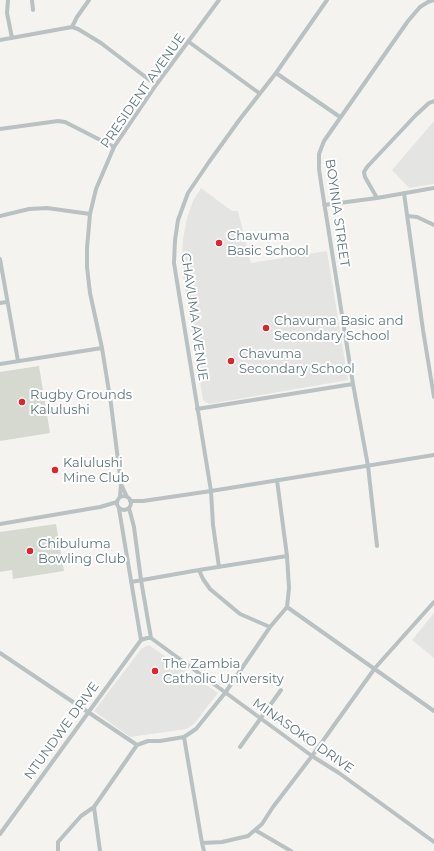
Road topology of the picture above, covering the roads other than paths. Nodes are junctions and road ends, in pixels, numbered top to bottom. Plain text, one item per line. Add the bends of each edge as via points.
1 (8, 0) edge
2 (32, 0) edge
3 (89, 0) edge
4 (219, 0) edge
5 (327, 0) edge
6 (434, 0) edge
7 (33, 10) dead end
8 (72, 27) junction
9 (12, 38) junction
10 (0, 40) edge
11 (189, 42) junction
12 (276, 73) junction
13 (156, 85) junction
14 (259, 93) junction
15 (434, 101) edge
16 (340, 118) junction
17 (0, 129) edge
18 (114, 147) junction
19 (434, 188) edge
20 (404, 193) junction
21 (377, 198) junction
22 (324, 205) junction
23 (90, 214) junction
24 (0, 216) edge
25 (408, 216) junction
26 (434, 226) edge
27 (0, 259) edge
28 (7, 302) junction
29 (0, 303) edge
30 (102, 348) junction
31 (18, 361) junction
32 (0, 364) edge
33 (353, 384) junction
34 (434, 397) edge
35 (197, 409) junction
36 (434, 455) edge
37 (368, 466) junction
38 (277, 480) junction
39 (121, 484) junction
40 (210, 491) junction
41 (120, 497) junction
42 (129, 503) junction
43 (118, 506) junction
44 (0, 524) edge
45 (377, 546) dead end
46 (287, 556) junction
47 (219, 566) junction
48 (199, 570) junction
49 (141, 580) junction
50 (131, 582) junction
51 (434, 602) edge
52 (287, 607) junction
53 (270, 627) junction
54 (151, 638) junction
55 (141, 640) junction
56 (1, 656) edge
57 (375, 668) junction
58 (281, 690) dead end
59 (225, 693) junction
60 (434, 711) edge
61 (88, 713) junction
62 (261, 719) junction
63 (184, 737) junction
64 (137, 745) junction
65 (240, 748) dead end
66 (312, 756) junction
67 (94, 806) junction
68 (255, 830) junction
69 (0, 834) edge
70 (434, 842) edge
71 (202, 843) junction
72 (58, 851) edge
73 (100, 851) edge
74 (204, 851) edge
75 (292, 851) edge

1 - 9 street via 7,13
2 - 7 street
3 - 8 street
4 - 11 street, PRESIDENT AVENUE
5 - 12 street, CHAVUMA AVENUE
6 - 16 street, BOYINIA STREET via 420,7 408,21
8 - 9 street
8 - 13 street via 87,33
9 - 10 street
11 - 13 street, PRESIDENT AVENUE
11 - 14 street
12 - 14 street, CHAVUMA AVENUE
12 - 16 street
13 - 18 street, PRESIDENT AVENUE
14 - 35 street, CHAVUMA AVENUE via 188,193 174,240 174,263
15 - 21 street via 416,115 364,172
16 - 22 street, BOYINIA STREET via 324,141 320,154 319,169
17 - 18 street via 65,122
18 - 23 street, PRESIDENT AVENUE via 96,189
19 - 20 street
20 - 21 street
20 - 25 street
21 - 22 street
22 - 33 street, BOYINIA STREET
23 - 24 street via 47,208 29,209
23 - 30 street, PRESIDENT AVENUE via 86,248 87,267
25 - 26 street via 417,217
25 - 34 street
27 - 28 street
28 - 29 street
28 - 31 street
30 - 31 street
30 - 39 street, PRESIDENT AVENUE
31 - 32 street
33 - 35 street
33 - 37 street, BOYINIA STREET
35 - 40 street, CHAVUMA AVENUE
36 - 37 street
37 - 38 street
37 - 45 street, BOYINIA STREET
38 - 40 street
38 - 46 street
39 - 41 street, PRESIDENT AVENUE
39 - 42 street, PRESIDENT AVENUE
40 - 42 street
40 - 47 street, CHAVUMA AVENUE
41 - 42 street
41 - 43 street
42 - 43 street via 125,511
42 - 49 street, PRESIDENT AVENUE
43 - 44 street
43 - 50 street
46 - 47 street
46 - 52 street
47 - 48 street
48 - 49 street
48 - 53 street via 210,589 240,614
49 - 50 street
49 - 54 street, PRESIDENT AVENUE
50 - 55 street
51 - 57 street
52 - 53 street
52 - 57 street
53 - 59 street
54 - 55 street
54 - 59 street, MINASOKO DRIVE
55 - 61 street, NTUNDWE DRIVE
56 - 61 street
57 - 60 street
57 - 66 street
58 - 62 street
59 - 62 street, MINASOKO DRIVE
59 - 63 street via 202,722
61 - 64 street
61 - 69 street, NTUNDWE DRIVE
62 - 65 street
62 - 66 street, MINASOKO DRIVE
63 - 64 street via 148,741
63 - 71 street
64 - 67 street
66 - 68 street
66 - 70 street, MINASOKO DRIVE via 340,773
67 - 72 street via 81,816 58,842
67 - 73 street
68 - 71 street via 243,838
68 - 75 street
71 - 74 street

